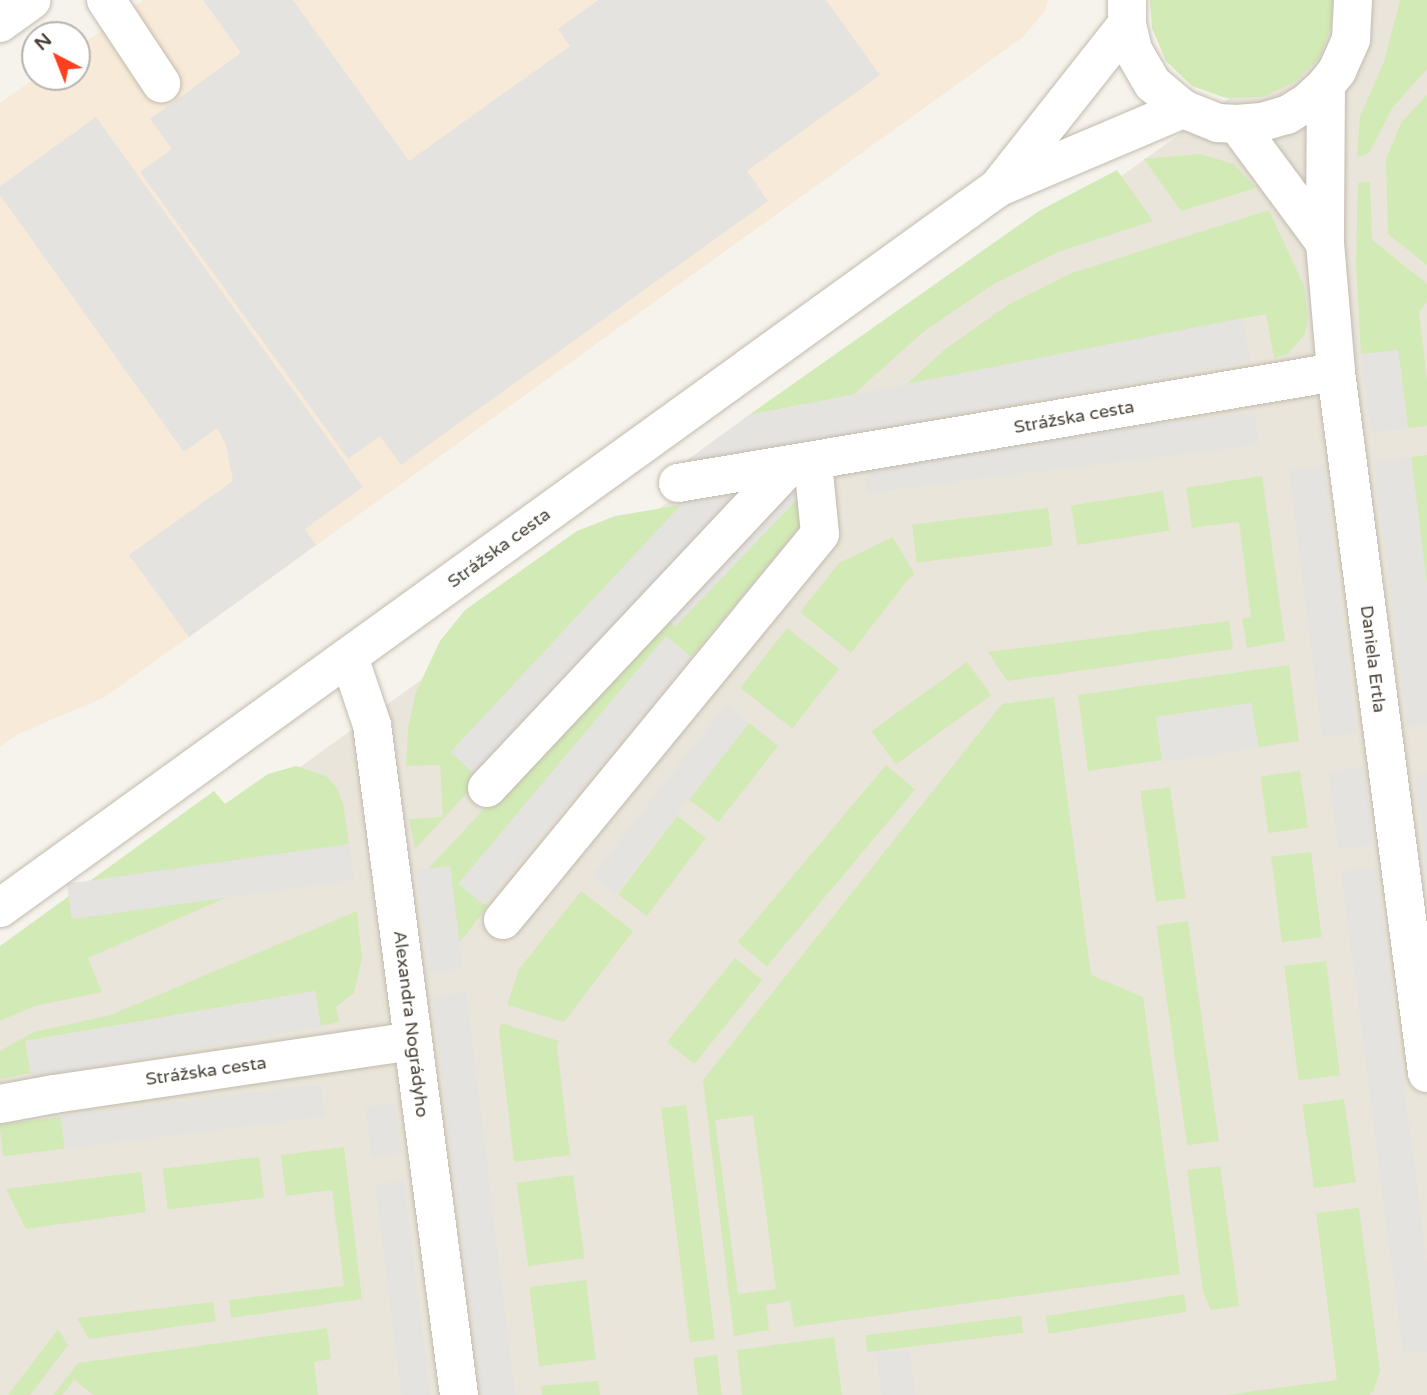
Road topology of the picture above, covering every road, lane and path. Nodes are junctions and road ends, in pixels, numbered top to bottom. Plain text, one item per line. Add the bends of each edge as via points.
1 (32, 0) edge
2 (106, 0) edge
3 (1353, 0) edge
4 (1127, 12) edge
5 (0, 23) edge
6 (161, 83) dead end
7 (1326, 85) junction
8 (1182, 109) junction
9 (1237, 124) junction
10 (999, 187) junction
11 (1325, 243) junction
12 (1336, 372) junction
13 (801, 464) junction
14 (678, 483) dead end
15 (349, 657) junction
16 (487, 788) dead end
17 (0, 908) edge
18 (503, 920) dead end
19 (413, 1041) junction
20 (1427, 1073) edge
21 (0, 1104) edge
22 (459, 1395) edge

1 - 5 street
2 - 6 street
3 - 7 street, Strážska cesta via 1350,39
4 - 8 street, Strážska cesta via 1133,50 1145,74
4 - 10 street, Strážska cesta
7 - 9 street, Strážska cesta via 1287,115
7 - 11 street, Daniela Ertla
8 - 9 street, Strážska cesta via 1218,123
8 - 10 street, Strážska cesta
9 - 11 street
10 - 15 street, Strážska cesta
11 - 12 street, Daniela Ertla
12 - 13 street, Strážska cesta
12 - 20 street, Daniela Ertla
13 - 14 street, Strážska cesta
13 - 16 street
13 - 18 street via 820,534
15 - 17 street, Strážska cesta
15 - 19 street, Alexandra Nográdyho via 372,725
19 - 21 street, Strážska cesta
19 - 22 street, Alexandra Nográdyho

